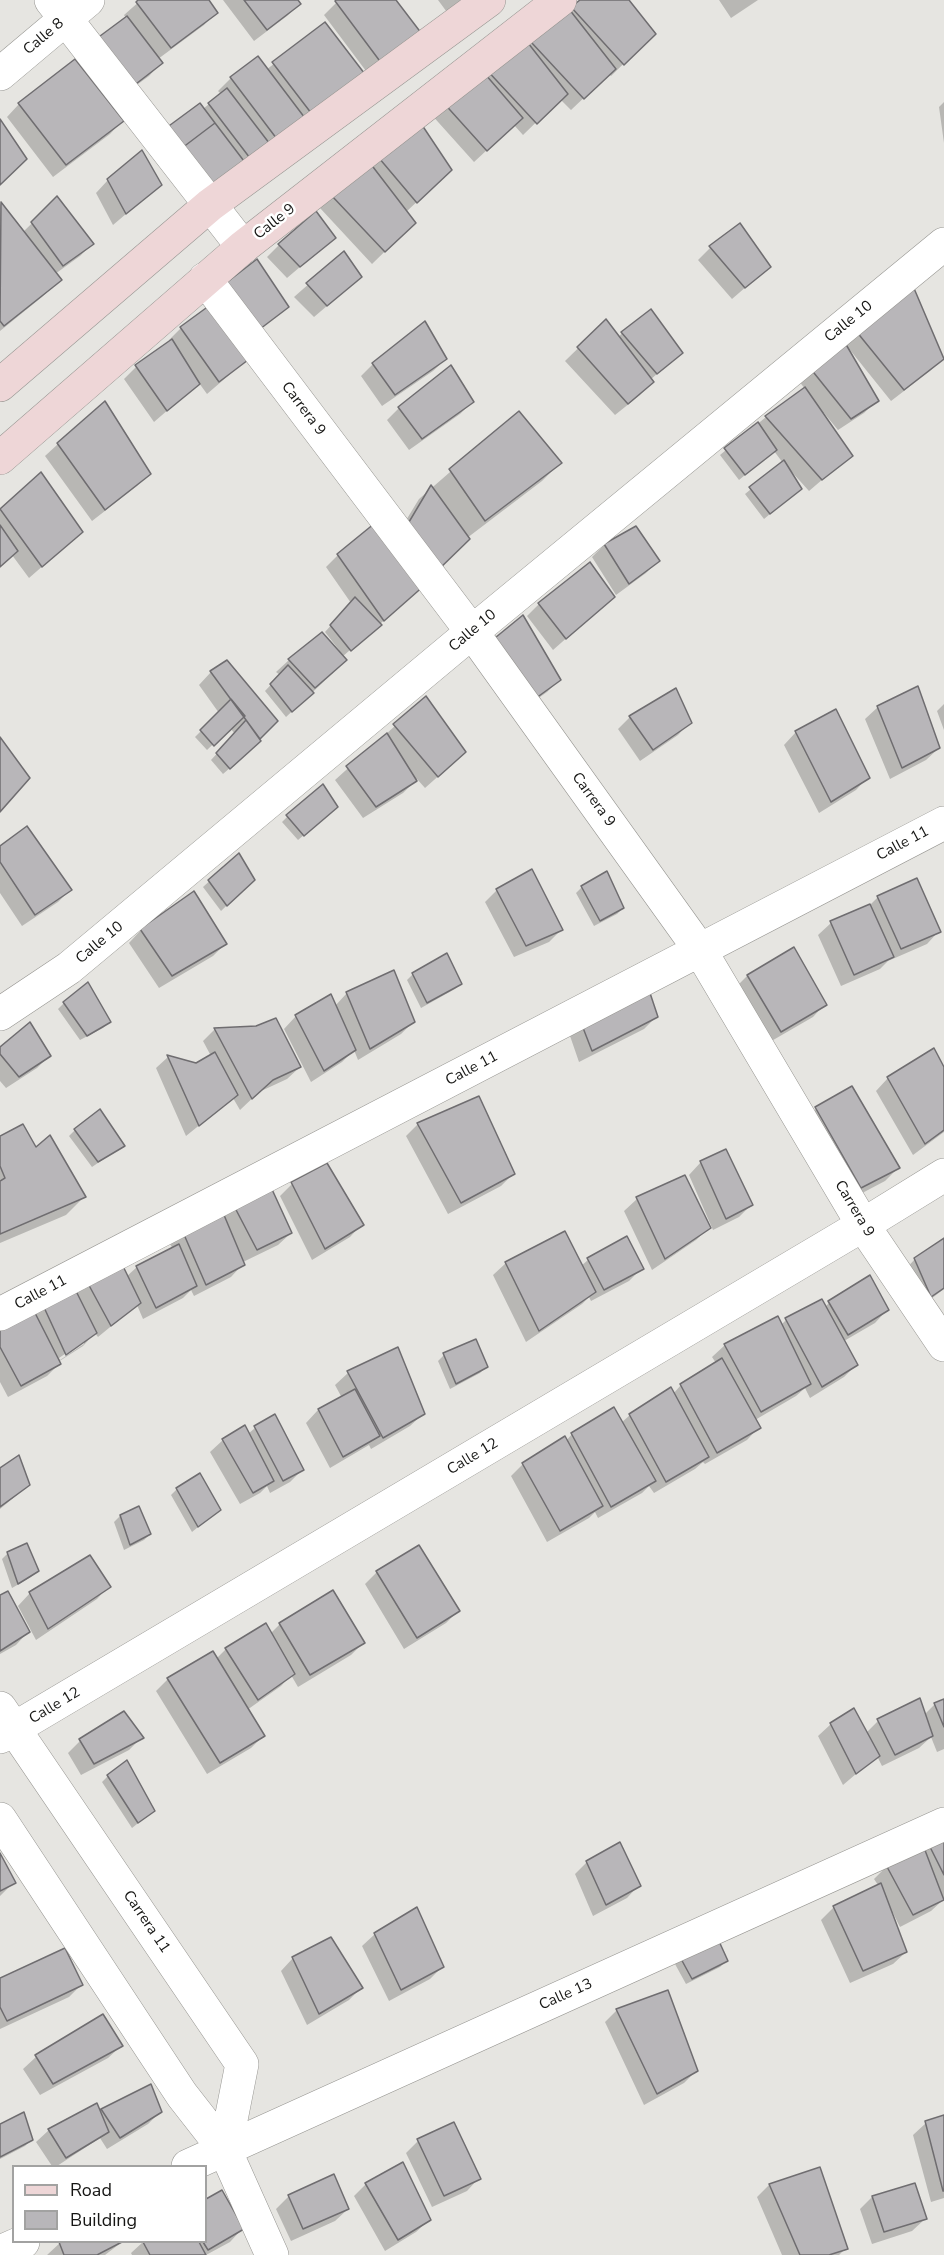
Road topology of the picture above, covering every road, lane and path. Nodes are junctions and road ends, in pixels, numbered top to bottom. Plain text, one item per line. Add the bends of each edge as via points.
1 (489, 0) edge
2 (560, 0) edge
3 (68, 6) edge
4 (0, 74) edge
5 (210, 205) junction
6 (944, 244) edge
7 (243, 247) junction
8 (205, 279) junction
9 (0, 386) edge
10 (0, 458) edge
11 (472, 632) junction
12 (944, 823) edge
13 (700, 950) junction
14 (0, 1014) edge
15 (944, 1175) edge
16 (863, 1225) junction
17 (0, 1314) edge
18 (944, 1345) edge
19 (5, 1725) edge
20 (0, 1819) edge
21 (944, 1824) edge
22 (225, 2150) junction
23 (190, 2165) edge
24 (19, 2243) edge
25 (0, 2252) edge
26 (272, 2255) edge

1 - 5 street
2 - 7 street, Calle 9
3 - 4 street, Calle 8
3 - 5 street
5 - 7 street
5 - 9 street
6 - 11 street, Calle 10
7 - 8 street, Calle 9
8 - 10 street, Calle 9
8 - 11 street, Carrera 9
11 - 13 street, Carrera 9
11 - 14 street, Calle 10 via 69,968
12 - 13 street, Calle 11
13 - 16 street, Carrera 9
13 - 17 street, Calle 11
15 - 16 street, Calle 12
16 - 18 street, Carrera 9
16 - 19 street, Calle 12
19 - 22 street, Carrera 11 via 242,2064
20 - 22 street via 182,2095
21 - 22 street, Calle 13
22 - 23 street, Calle 13
22 - 26 street
24 - 25 street

